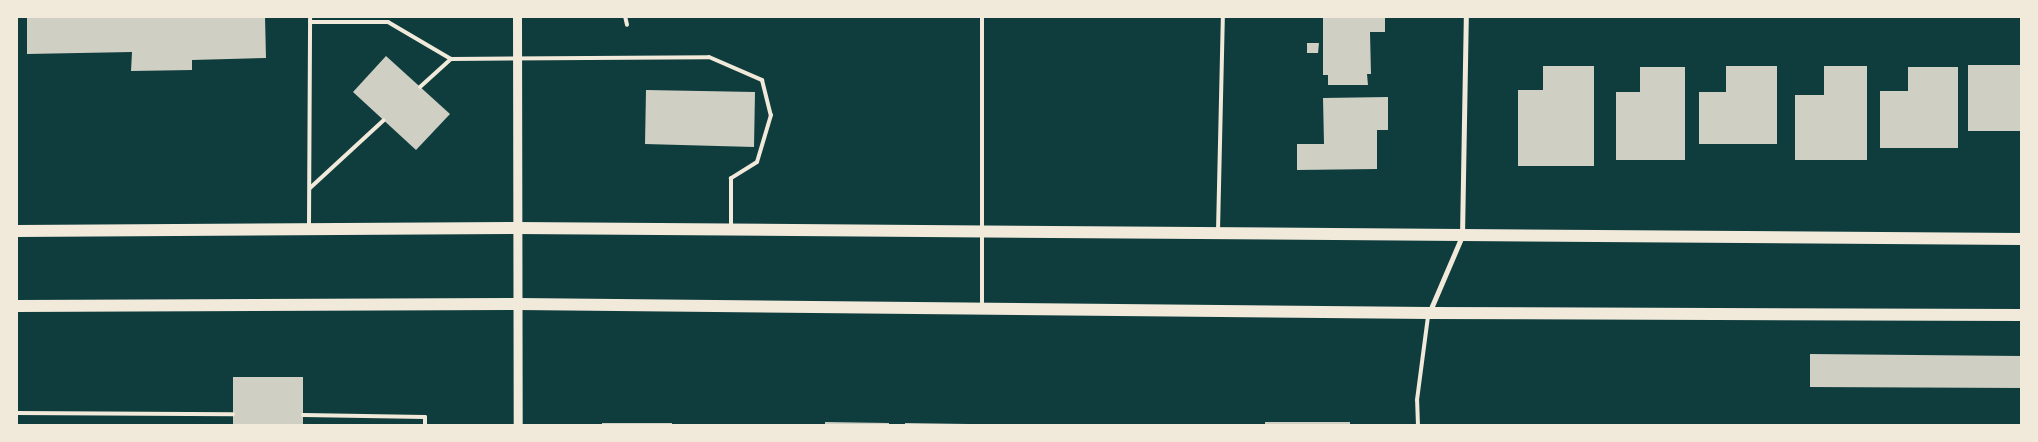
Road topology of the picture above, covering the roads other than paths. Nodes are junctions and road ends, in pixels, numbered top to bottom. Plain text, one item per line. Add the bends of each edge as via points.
1 (310, 16) edge
2 (517, 16) edge
3 (625, 16) edge
4 (982, 16) edge
5 (1223, 16) edge
6 (1466, 16) edge
7 (310, 22) junction
8 (627, 24) dead end
9 (451, 59) junction
10 (518, 60) junction
11 (420, 87) dead end
12 (384, 120) dead end
13 (310, 188) junction
14 (516, 228) junction
15 (309, 230) junction
16 (731, 230) junction
17 (16, 231) edge
18 (980, 232) junction
19 (1218, 234) junction
20 (1462, 236) junction
21 (2022, 238) edge
22 (518, 304) junction
23 (16, 306) edge
24 (982, 309) junction
25 (1429, 314) junction
26 (2022, 315) edge
27 (16, 413) edge
28 (233, 414) dead end
29 (304, 415) dead end
30 (425, 426) edge
31 (518, 426) edge
32 (1418, 426) edge

1 - 7 lane
2 - 10 street
3 - 8 lane
4 - 18 lane
5 - 19 lane
6 - 20 street
7 - 9 lane via 388,22
7 - 13 lane
9 - 10 lane
9 - 11 lane
10 - 14 street
10 - 16 lane via 708,57 762,80 771,115 757,162 731,178
12 - 13 lane
13 - 15 lane
14 - 15 main road
14 - 16 main road
14 - 22 street
15 - 17 main road
16 - 18 main road
18 - 19 main road
18 - 24 lane
19 - 20 main road
20 - 21 main road
20 - 25 street
22 - 23 main road
22 - 24 main road
22 - 31 street
24 - 25 main road
25 - 26 main road
25 - 32 lane via 1417,400
27 - 28 lane
29 - 30 lane via 425,418

